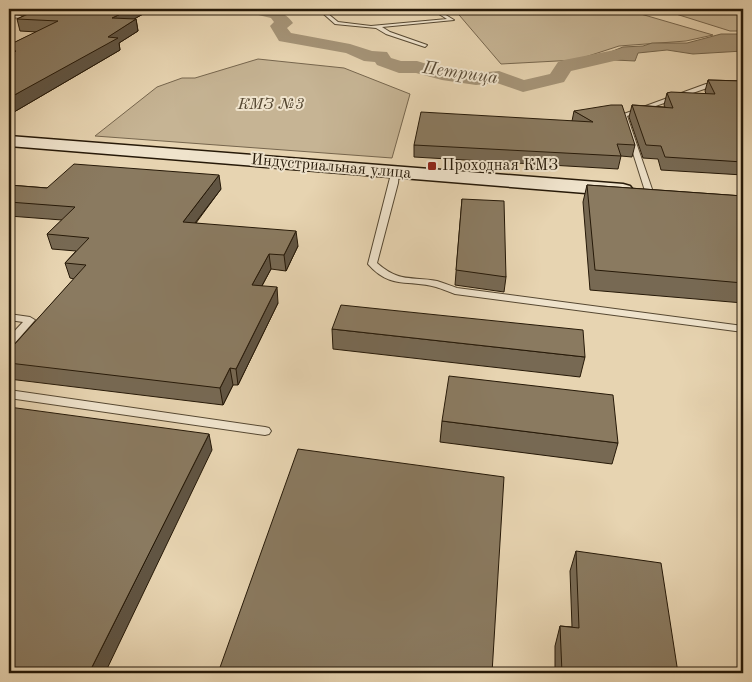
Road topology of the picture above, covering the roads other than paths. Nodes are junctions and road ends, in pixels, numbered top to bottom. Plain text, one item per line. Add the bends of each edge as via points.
1 (16, 9) edge
2 (320, 9) edge
3 (383, 9) edge
4 (416, 9) edge
5 (433, 9) edge
6 (9, 11) edge
7 (9, 16) edge
8 (38, 18) edge
9 (378, 27) junction
10 (425, 46) dead end
11 (743, 88) edge
12 (9, 141) edge
13 (395, 172) junction
14 (659, 193) joint
15 (9, 317) edge
16 (743, 329) edge
17 (9, 344) edge
18 (9, 394) edge
19 (265, 431) dead end

1 - 6 street
2 - 9 lane via 337,23
3 - 4 lane
5 - 9 lane via 452,20
7 - 8 lane
9 - 10 lane via 388,34
11 - 14 lane via 706,86 624,115
12 - 13 main road, Индустриальная улица
13 - 14 main road, Индустриальная улица
13 - 16 lane via 372,264 385,275 400,281 438,284 455,291
15 - 17 lane via 30,320
18 - 19 lane

